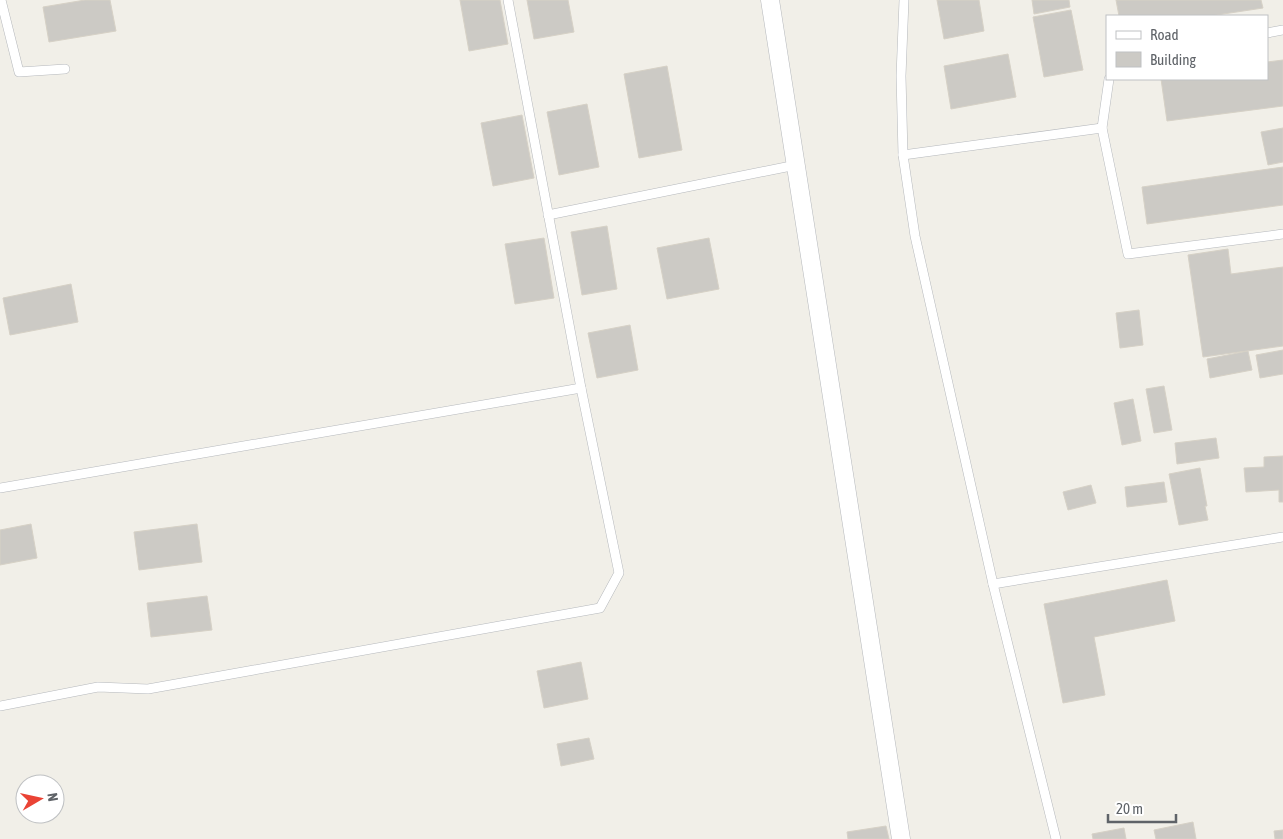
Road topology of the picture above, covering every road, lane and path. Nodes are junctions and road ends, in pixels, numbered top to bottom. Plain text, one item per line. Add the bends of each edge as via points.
1 (1, 0) edge
2 (508, 0) edge
3 (770, 0) edge
4 (904, 0) edge
5 (1283, 30) edge
6 (1268, 33) edge
7 (65, 69) dead end
8 (1109, 80) edge
9 (1102, 128) junction
10 (902, 155) junction
11 (796, 165) junction
12 (548, 215) junction
13 (1283, 234) edge
14 (581, 388) junction
15 (0, 488) edge
16 (1283, 537) edge
17 (993, 584) junction
18 (0, 706) edge
19 (900, 839) edge
20 (1056, 839) edge

1 - 7 lane via 19,72
2 - 12 lane
3 - 11 street
4 - 10 lane
5 - 6 lane
8 - 9 lane
9 - 10 lane
9 - 13 lane via 1128,254
10 - 17 lane via 915,236
11 - 12 lane
11 - 19 street
12 - 14 lane
14 - 15 lane
14 - 18 lane via 619,573 600,608 148,689 98,686
16 - 17 lane
17 - 20 lane

